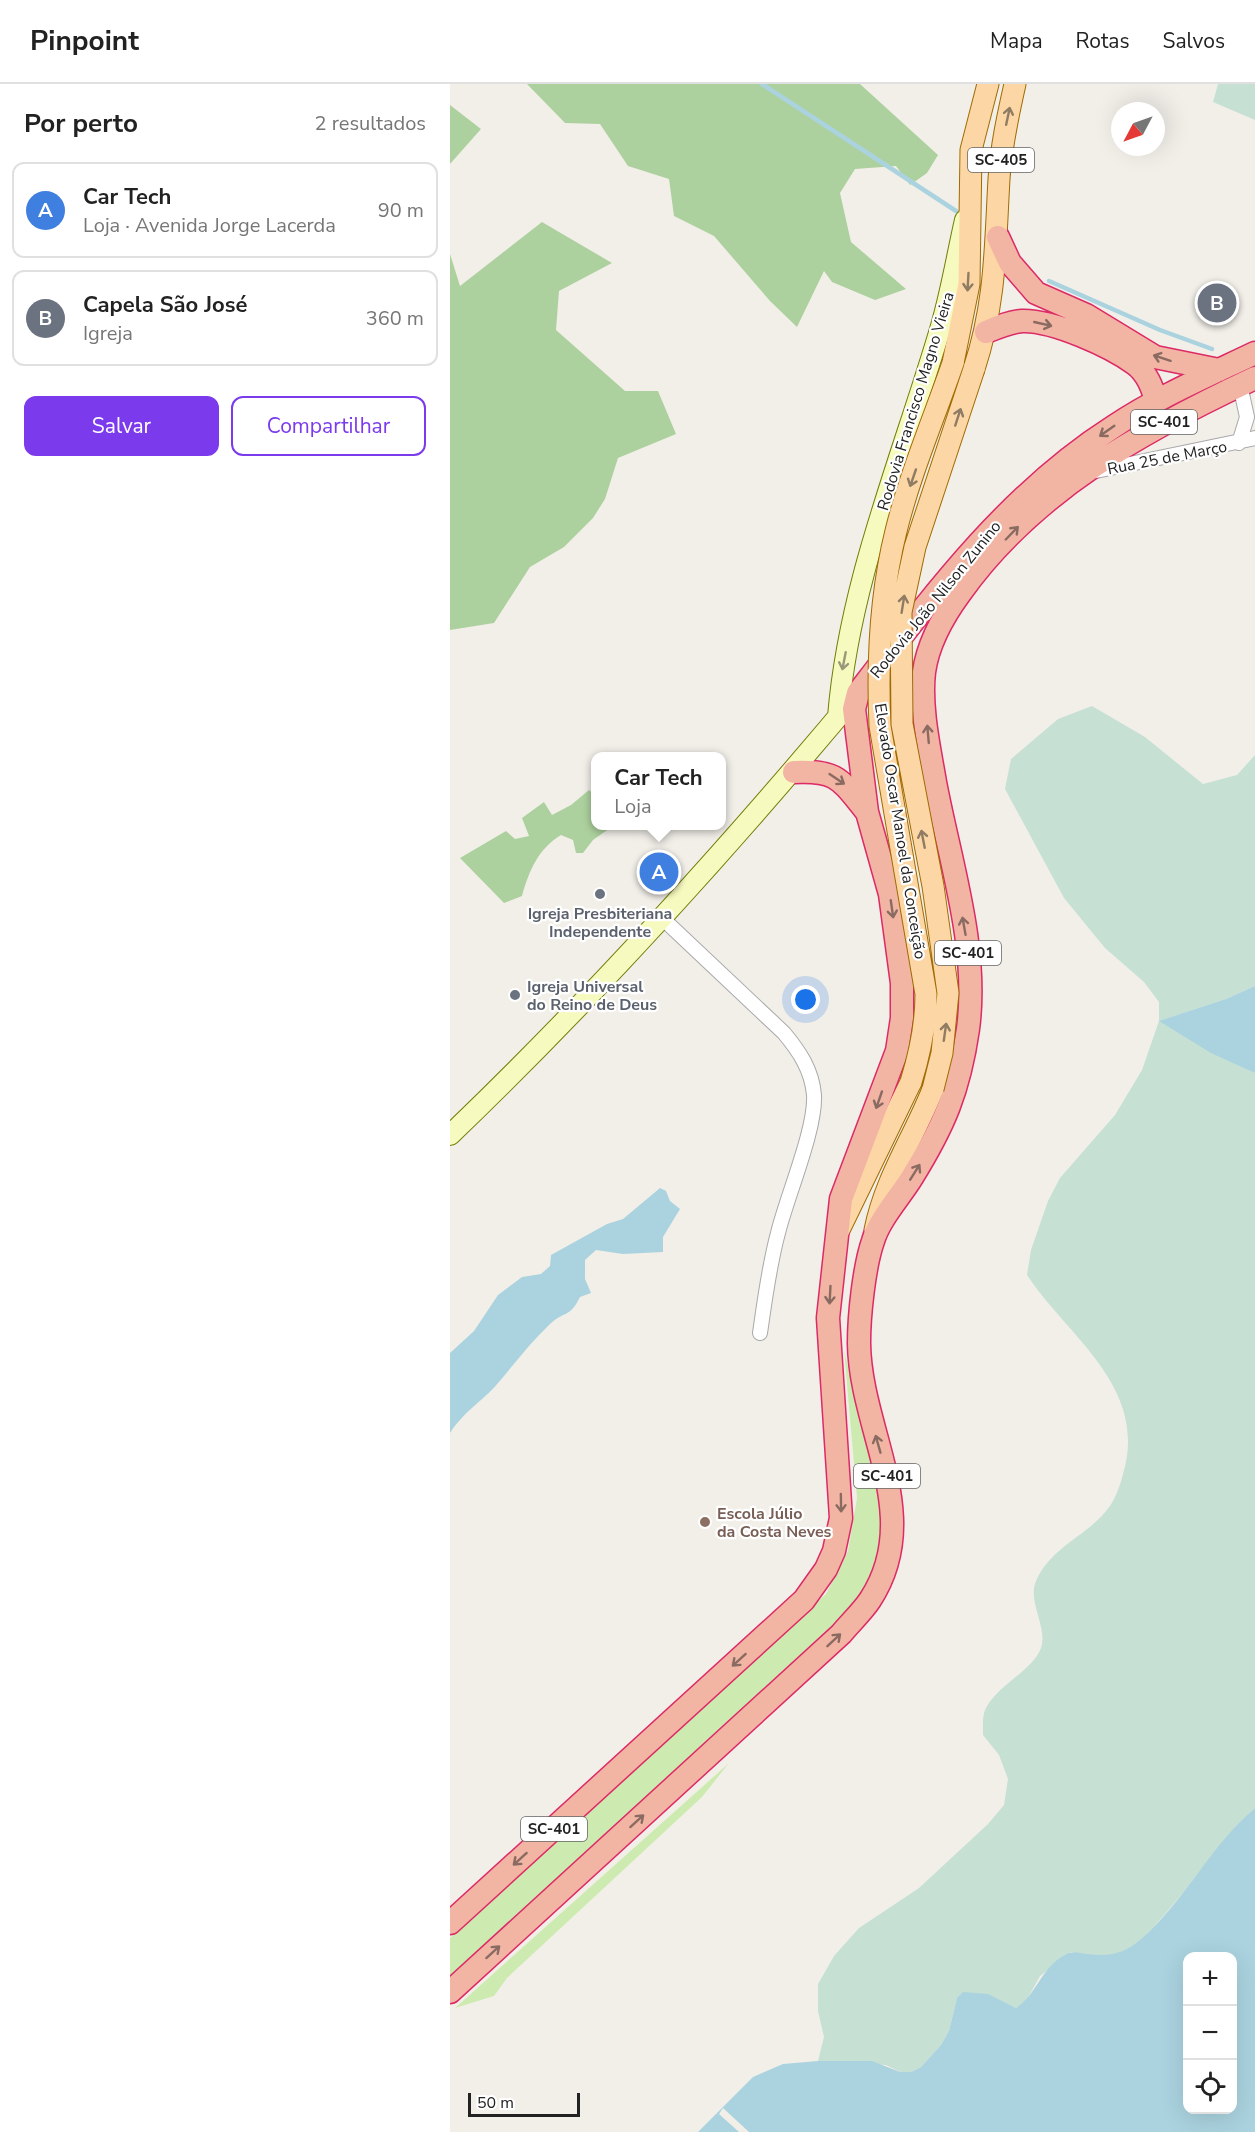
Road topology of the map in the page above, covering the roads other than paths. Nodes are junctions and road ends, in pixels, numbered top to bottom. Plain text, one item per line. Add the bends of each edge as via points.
1 (988, 84) edge
2 (1015, 84) edge
3 (969, 202) junction
4 (998, 237) junction
5 (986, 332) junction
6 (1255, 353) edge
7 (1220, 370) junction
8 (1248, 382) edge
9 (1156, 400) junction
10 (1251, 420) edge
11 (1255, 438) edge
12 (1239, 443) junction
13 (1078, 475) junction
14 (858, 693) junction
15 (838, 717) junction
16 (794, 772) junction
17 (867, 812) junction
18 (661, 917) junction
19 (450, 1135) edge
20 (835, 1237) junction
21 (873, 1239) junction
22 (760, 1333) dead end
23 (450, 1923) edge
24 (450, 1992) edge

1 - 3 main road, Rodovia Francisco Magno Vieira / SC-405 via 971,150
4 -> 2 main road, SC-405 via 999,177
3 -> 15 main road, Rodovia Francisco Magno Vieira via 941,325 883,502 861,584 843,667
3 -> 20 main road, Elevado Oscar Manoel da Conceição, bridge via 969,284 964,317 953,363 896,531 882,614 878,683 880,726 926,994 926,1016 911,1082
4 - 5 main road, Elevado Oscar Manoel da Conceição
7 -> 4 highway via 1155,357 1095,320 1036,293 1010,263
5 -> 9 highway via 1021,321 1063,330 1136,365 1149,380
21 -> 5 main road, Elevado Oscar Manoel da Conceição, bridge via 889,1178 933,1089 942,1053 948,993 933,886 902,724 901,612 915,547
6 - 7 highway, Rodovia João Nilson Zunino / SC-401
7 - 9 highway, Rodovia João Nilson Zunino / SC-401
8 - 10 street
8 - 13 highway, Rodovia João Nilson Zunino / SC-401 via 1153,429
9 -> 14 highway, Rodovia João Nilson Zunino / SC-401 via 1060,465 1016,503 969,553
10 - 12 street
11 - 12 street, Rua 25 de Março
12 - 13 street, Rua 25 de Março
21 -> 13 highway, Rodovia João Nilson Zunino / SC-401 via 945,1120 956,1088 968,1026 965,929 930,755 924,671 930,649 954,602 979,567
14 - 15 main road
14 - 17 highway, SC-401 via 854,709
15 - 16 main road
16 -> 17 highway via 820,771 834,776
16 - 18 main road
17 -> 20 highway, SC-401 via 890,894 902,983 902,1018 897,1051 841,1199
18 - 19 main road
18 - 22 street via 784,1033 809,1070 814,1095 812,1117 778,1232
20 -> 23 highway, SC-401 via 828,1318 841,1518 826,1569 804,1600
24 -> 21 highway, SC-401 via 833,1642 869,1601 887,1562 894,1524 890,1485 860,1367 860,1319

